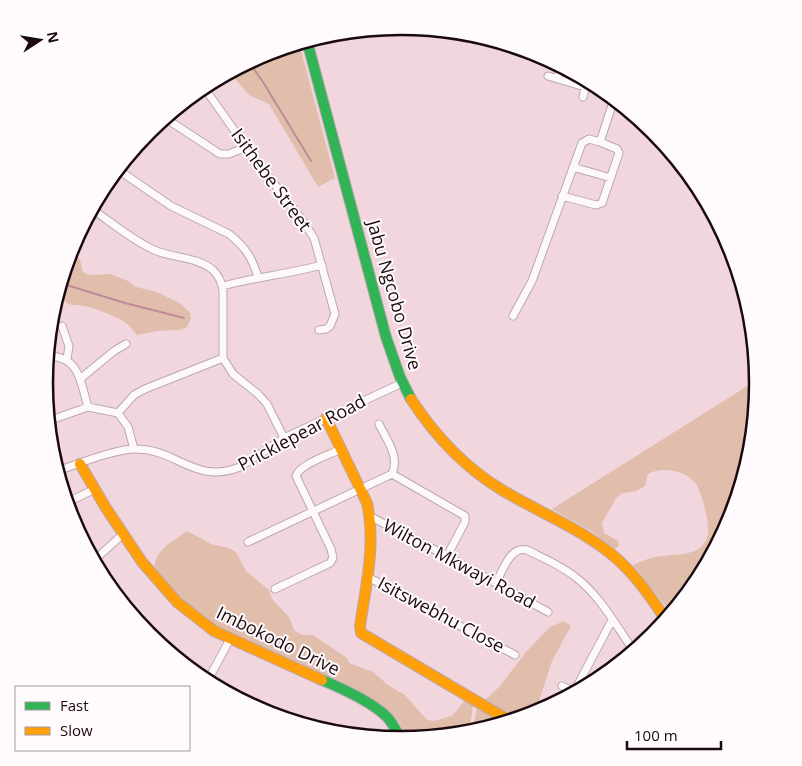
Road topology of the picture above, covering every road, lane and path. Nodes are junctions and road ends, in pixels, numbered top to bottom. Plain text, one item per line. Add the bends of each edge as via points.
1 (309, 48) edge
2 (559, 73) edge
3 (548, 76) dead end
4 (557, 78) junction
5 (574, 82) edge
6 (585, 88) edge
7 (208, 94) edge
8 (583, 97) dead end
9 (612, 106) edge
10 (170, 122) edge
11 (600, 142) junction
12 (246, 147) junction
13 (573, 167) junction
14 (123, 173) edge
15 (611, 178) junction
16 (562, 196) junction
17 (98, 213) edge
18 (322, 265) junction
19 (258, 277) junction
20 (223, 286) junction
21 (513, 316) dead end
22 (62, 326) dead end
23 (319, 330) dead end
24 (126, 344) dead end
25 (54, 356) edge
26 (223, 358) junction
27 (67, 360) junction
28 (80, 379) junction
29 (402, 383) junction
30 (88, 407) junction
31 (118, 413) junction
32 (326, 418) junction
33 (55, 419) edge
34 (379, 424) dead end
35 (284, 438) junction
36 (134, 449) junction
37 (341, 449) junction
38 (80, 464) junction
39 (64, 469) edge
40 (392, 474) junction
41 (360, 488) junction
42 (95, 489) junction
43 (73, 500) edge
44 (312, 512) junction
45 (371, 517) junction
46 (123, 534) junction
47 (248, 542) dead end
48 (99, 555) edge
49 (447, 556) junction
50 (366, 576) junction
51 (496, 583) junction
52 (275, 590) dead end
53 (548, 612) dead end
54 (661, 614) edge
55 (612, 620) junction
56 (230, 639) junction
57 (630, 645) edge
58 (515, 655) dead end
59 (213, 675) edge
60 (580, 681) edge
61 (562, 686) dead end
62 (567, 688) edge
63 (502, 716) edge
64 (397, 731) edge

1 - 29 street, Jabu Ngcobo Drive via 386,337
2 - 4 street
3 - 4 street
4 - 5 street
6 - 8 street
7 - 12 street, Isithebe Street
9 - 11 street
10 - 12 street via 220,154
11 - 13 street via 584,141
11 - 15 street via 619,152
12 - 18 street, Isithebe Street via 310,232
13 - 15 street
13 - 16 street
14 - 19 street via 171,206 229,234 253,260
15 - 16 street via 603,202 598,205
16 - 21 street via 532,281
17 - 20 street via 148,247 207,266 217,274
18 - 19 street
18 - 23 street, Isithebe Street via 335,314 330,326
19 - 20 street
20 - 26 street
22 - 27 street via 69,346
24 - 28 street
25 - 27 street
26 - 31 street via 145,389 134,395
26 - 35 street via 233,374 267,404
27 - 28 street
28 - 30 street
29 - 32 street, Pricklepear Road
29 - 54 street, Jabu Ngcobo Drive via 435,432 465,463 501,490 612,554 632,574
30 - 31 street
30 - 33 street
31 - 36 street via 128,427
32 - 35 street, Pricklepear Road
32 - 37 street
34 - 40 street via 395,458
35 - 36 street, Pricklepear Road via 240,467 222,472 203,472 162,454
36 - 38 street, Pricklepear Road
37 - 41 street
37 - 44 street via 298,471 297,479
38 - 39 street, Pricklepear Road
38 - 42 street, Imbokodo Drive
40 - 41 street
40 - 49 street via 465,516
41 - 44 street
41 - 45 street
42 - 43 street
42 - 46 street, Imbokodo Drive
44 - 47 street
44 - 52 street via 333,558 330,563
45 - 49 street, Wilton Mkwayi Road
45 - 50 street
46 - 48 street
46 - 56 street, Imbokodo Drive via 153,577 177,602 198,620
49 - 51 street, Wilton Mkwayi Road
50 - 58 street, Isitswebhu Close
50 - 63 street via 361,633
51 - 53 street, Wilton Mkwayi Road
51 - 55 street via 513,553 527,550 583,583
55 - 57 street
55 - 60 street
56 - 59 street
56 - 64 street, Imbokodo Drive via 332,684 377,709
61 - 62 street

